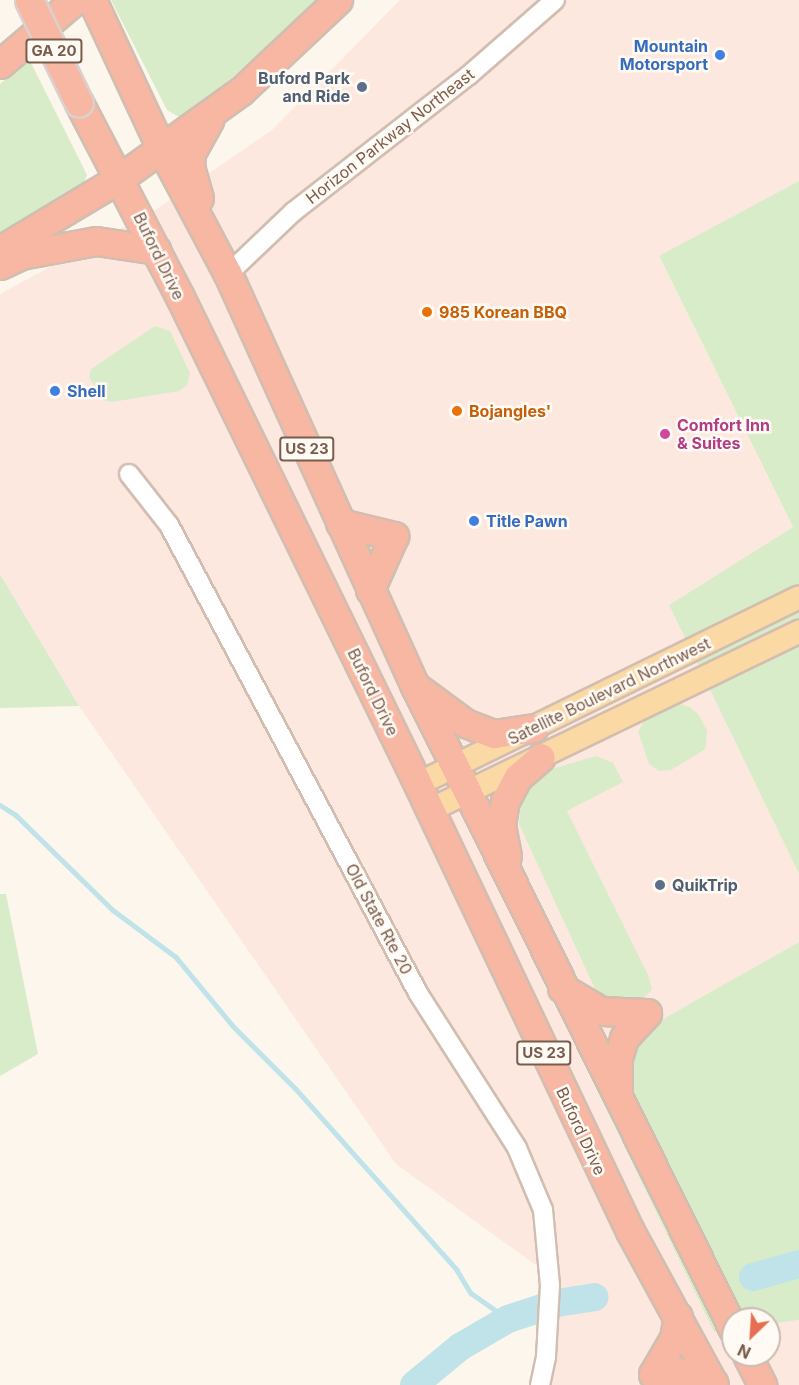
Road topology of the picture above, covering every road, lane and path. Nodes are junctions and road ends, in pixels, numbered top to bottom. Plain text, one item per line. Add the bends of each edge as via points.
1 (29, 0) edge
2 (75, 0) edge
3 (92, 0) edge
4 (555, 0) edge
5 (336, 3) edge
6 (0, 64) edge
7 (218, 108) junction
8 (162, 150) junction
9 (120, 178) junction
10 (211, 243) junction
11 (0, 250) edge
12 (156, 250) junction
13 (0, 265) edge
14 (228, 274) junction
15 (129, 474) dead end
16 (340, 523) junction
17 (370, 590) junction
18 (799, 597) edge
19 (799, 632) edge
20 (415, 686) junction
21 (534, 728) junction
22 (541, 758) junction
23 (454, 767) junction
24 (418, 784) junction
25 (467, 793) junction
26 (430, 810) junction
27 (514, 890) junction
28 (562, 988) junction
29 (618, 1102) junction
30 (722, 1307) edge
31 (678, 1316) junction
32 (753, 1367) edge
33 (714, 1384) edge
34 (540, 1385) edge
35 (762, 1385) edge

1 - 9 highway, Buford Drive / GA 20, bridge
2 - 6 highway
3 - 8 highway, US 23
4 - 14 street, Horizon Parkway Northeast via 498,50 293,212
5 - 7 highway
7 - 8 highway
7 - 10 highway via 198,134 190,167
8 - 9 highway
8 - 10 highway, US 23
9 - 11 highway
9 - 12 highway, Buford Drive / US 23
10 - 14 highway, US 23
12 - 13 highway via 96,242 21,255
12 - 24 highway, Buford Drive / US 23
14 - 16 highway, US 23
15 - 34 street, Old State Rte 20 via 169,525 418,993 517,1148 543,1210 550,1285 546,1358
16 - 17 highway, US 23
16 - 17 highway via 394,536
17 - 20 highway, US 23
18 - 21 main road, Satellite Boulevard Northwest
19 - 22 main road, Satellite Boulevard Northwest
20 - 21 highway via 465,723 494,734
20 - 23 highway, US 23
21 - 23 main road, Satellite Boulevard Northwest
22 - 25 main road, Satellite Boulevard Northwest
22 - 27 highway via 518,777 505,801 501,825
23 - 24 main road, Satellite Boulevard Northwest
23 - 25 highway, US 23
24 - 26 highway, Buford Drive / US 23
25 - 26 main road, Satellite Boulevard Northwest
25 - 27 highway, US 23
26 - 31 highway, Buford Drive / US 23 via 592,1154
27 - 28 highway, US 23
28 - 29 highway, US 23
28 - 29 highway via 602,1011 647,1013 624,1038 618,1058
29 - 30 highway, US 23
31 - 33 highway, Buford Drive / US 23
31 - 33 highway via 674,1338 653,1374 678,1372
32 - 35 highway

